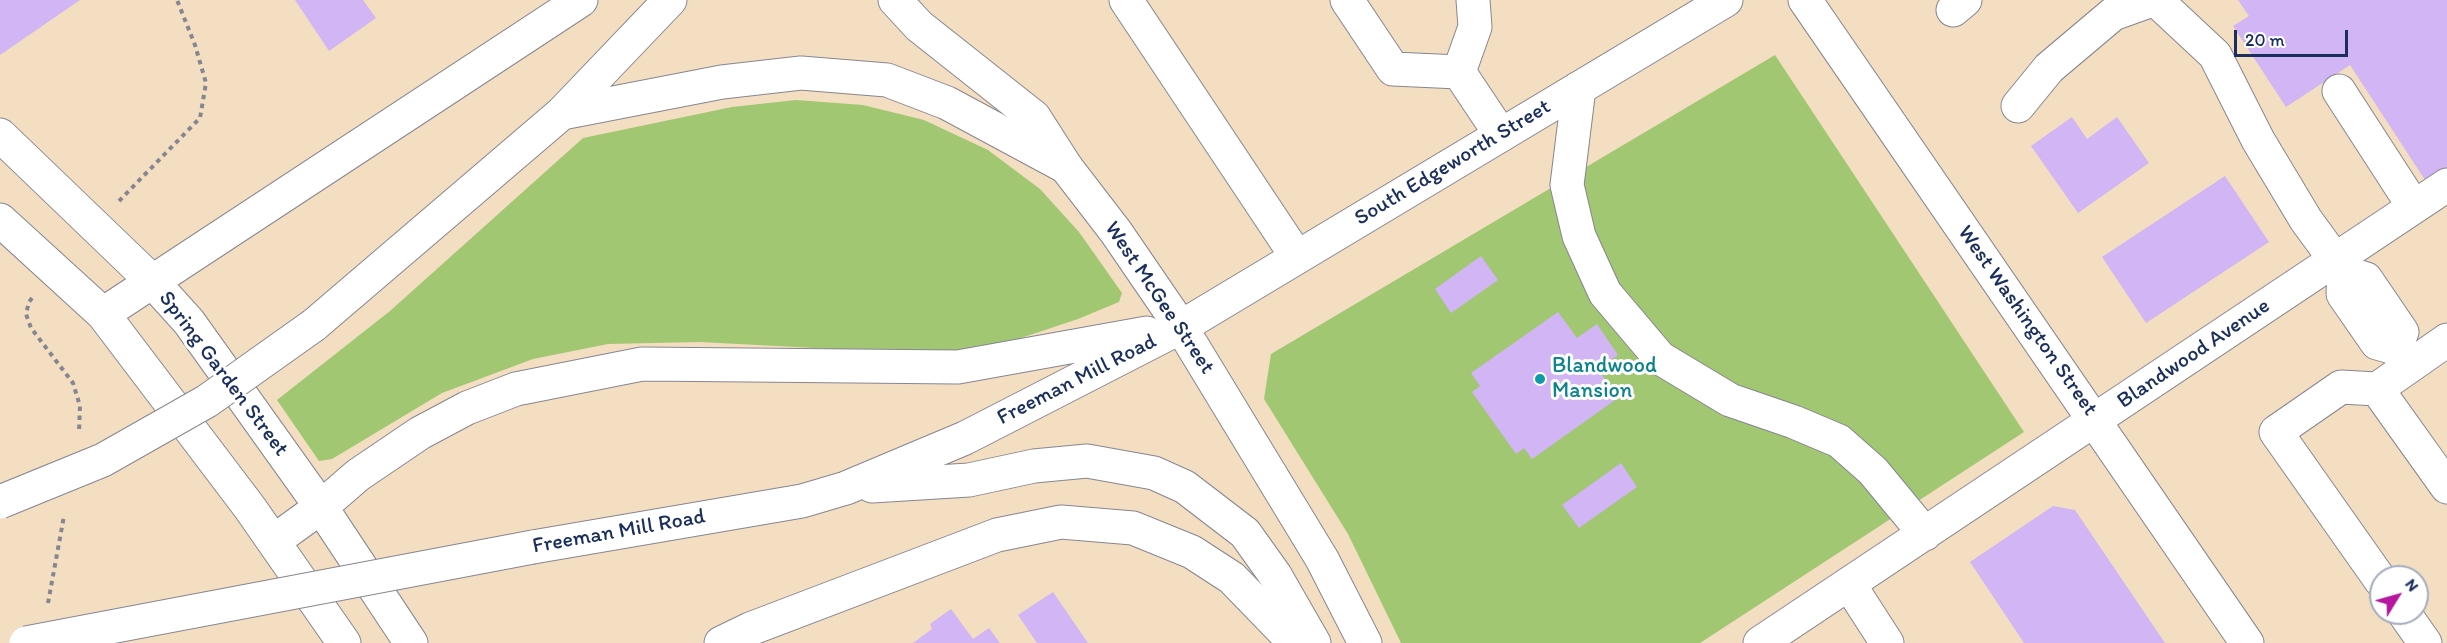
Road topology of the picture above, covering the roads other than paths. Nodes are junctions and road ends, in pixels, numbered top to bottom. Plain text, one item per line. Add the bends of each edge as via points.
1 (581, 0) edge
2 (670, 0) edge
3 (895, 0) edge
4 (1126, 0) edge
5 (1347, 0) edge
6 (1473, 0) edge
7 (1726, 0) edge
8 (1805, 0) edge
9 (2148, 1) edge
10 (1459, 72) junction
11 (1579, 88) junction
12 (2339, 92) dead end
13 (2018, 106) dead end
14 (562, 113) junction
15 (0, 135) edge
16 (1501, 135) junction
17 (1066, 167) junction
18 (2447, 185) edge
19 (2414, 207) junction
20 (0, 220) edge
21 (1297, 257) junction
22 (2339, 266) junction
23 (152, 281) junction
24 (103, 314) junction
25 (1181, 327) junction
26 (2447, 340) edge
27 (2402, 357) junction
28 (2377, 389) junction
29 (2096, 420) junction
30 (2447, 487) edge
31 (846, 488) junction
32 (0, 502) edge
33 (321, 507) junction
34 (1924, 534) junction
35 (274, 541) junction
36 (2370, 565) edge
37 (1849, 585) junction
38 (2412, 625) edge
39 (26, 643) edge
40 (344, 643) edge
41 (411, 643) edge
42 (721, 643) edge
43 (1295, 643) edge
44 (1314, 643) edge
45 (1365, 643) edge
46 (1760, 643) edge
47 (1887, 643) edge
48 (2247, 643) edge
49 (2425, 643) edge

1 - 23 main road
2 - 14 main road
3 - 17 main road, West McGee Street via 919,26 1034,117
4 - 21 main road
5 - 10 main road via 1393,69
6 - 10 main road via 1475,27
7 - 11 main road, South Edgeworth Street
8 - 29 main road, West Washington Street
9 - 13 main road via 2113,14 2049,68
9 - 22 main road via 2215,55 2258,140
10 - 16 main road
11 - 16 main road, South Edgeworth Street
11 - 34 main road via 1567,185 1579,236 1605,293 1660,358 1730,400 1839,441 1873,471
12 - 19 main road
14 - 17 main road via 722,82 801,72 887,80 947,103
14 - 32 main road, bridge via 314,325 207,401 103,460
15 - 23 main road, Spring Garden Street
16 - 21 main road, South Edgeworth Street
17 - 25 main road, West McGee Street
18 - 19 main road, Blandwood Avenue
19 - 22 main road, Blandwood Avenue
20 - 24 main road
21 - 25 main road, South Edgeworth Street
22 - 27 main road via 2366,279 2402,332
22 - 29 main road, Blandwood Avenue
23 - 24 main road
23 - 33 main road, Spring Garden Street via 189,322
24 - 35 main road
25 - 31 main road, Freeman Mill Road via 965,438
25 - 33 main road via 958,367 642,364 516,389 467,408 420,433 358,475
25 - 45 main road, West McGee Street via 1322,559
26 - 27 main road
27 - 28 main road
28 - 30 main road
28 - 36 main road via 2341,387 2276,432
29 - 34 main road, Blandwood Avenue
29 - 48 main road, West Washington Street
31 - 39 main road, Freeman Mill Road, bridge via 802,501 532,547
31 - 44 main road via 969,480 1034,466 1087,461 1154,473 1185,488 1245,533 1275,575
33 - 35 main road
33 - 41 main road, Spring Garden Street
34 - 37 main road, Blandwood Avenue
35 - 40 main road
37 - 46 main road, Blandwood Avenue
37 - 47 main road
38 - 49 main road
42 - 43 main road via 997,535 1061,522 1133,528 1192,552 1232,578

